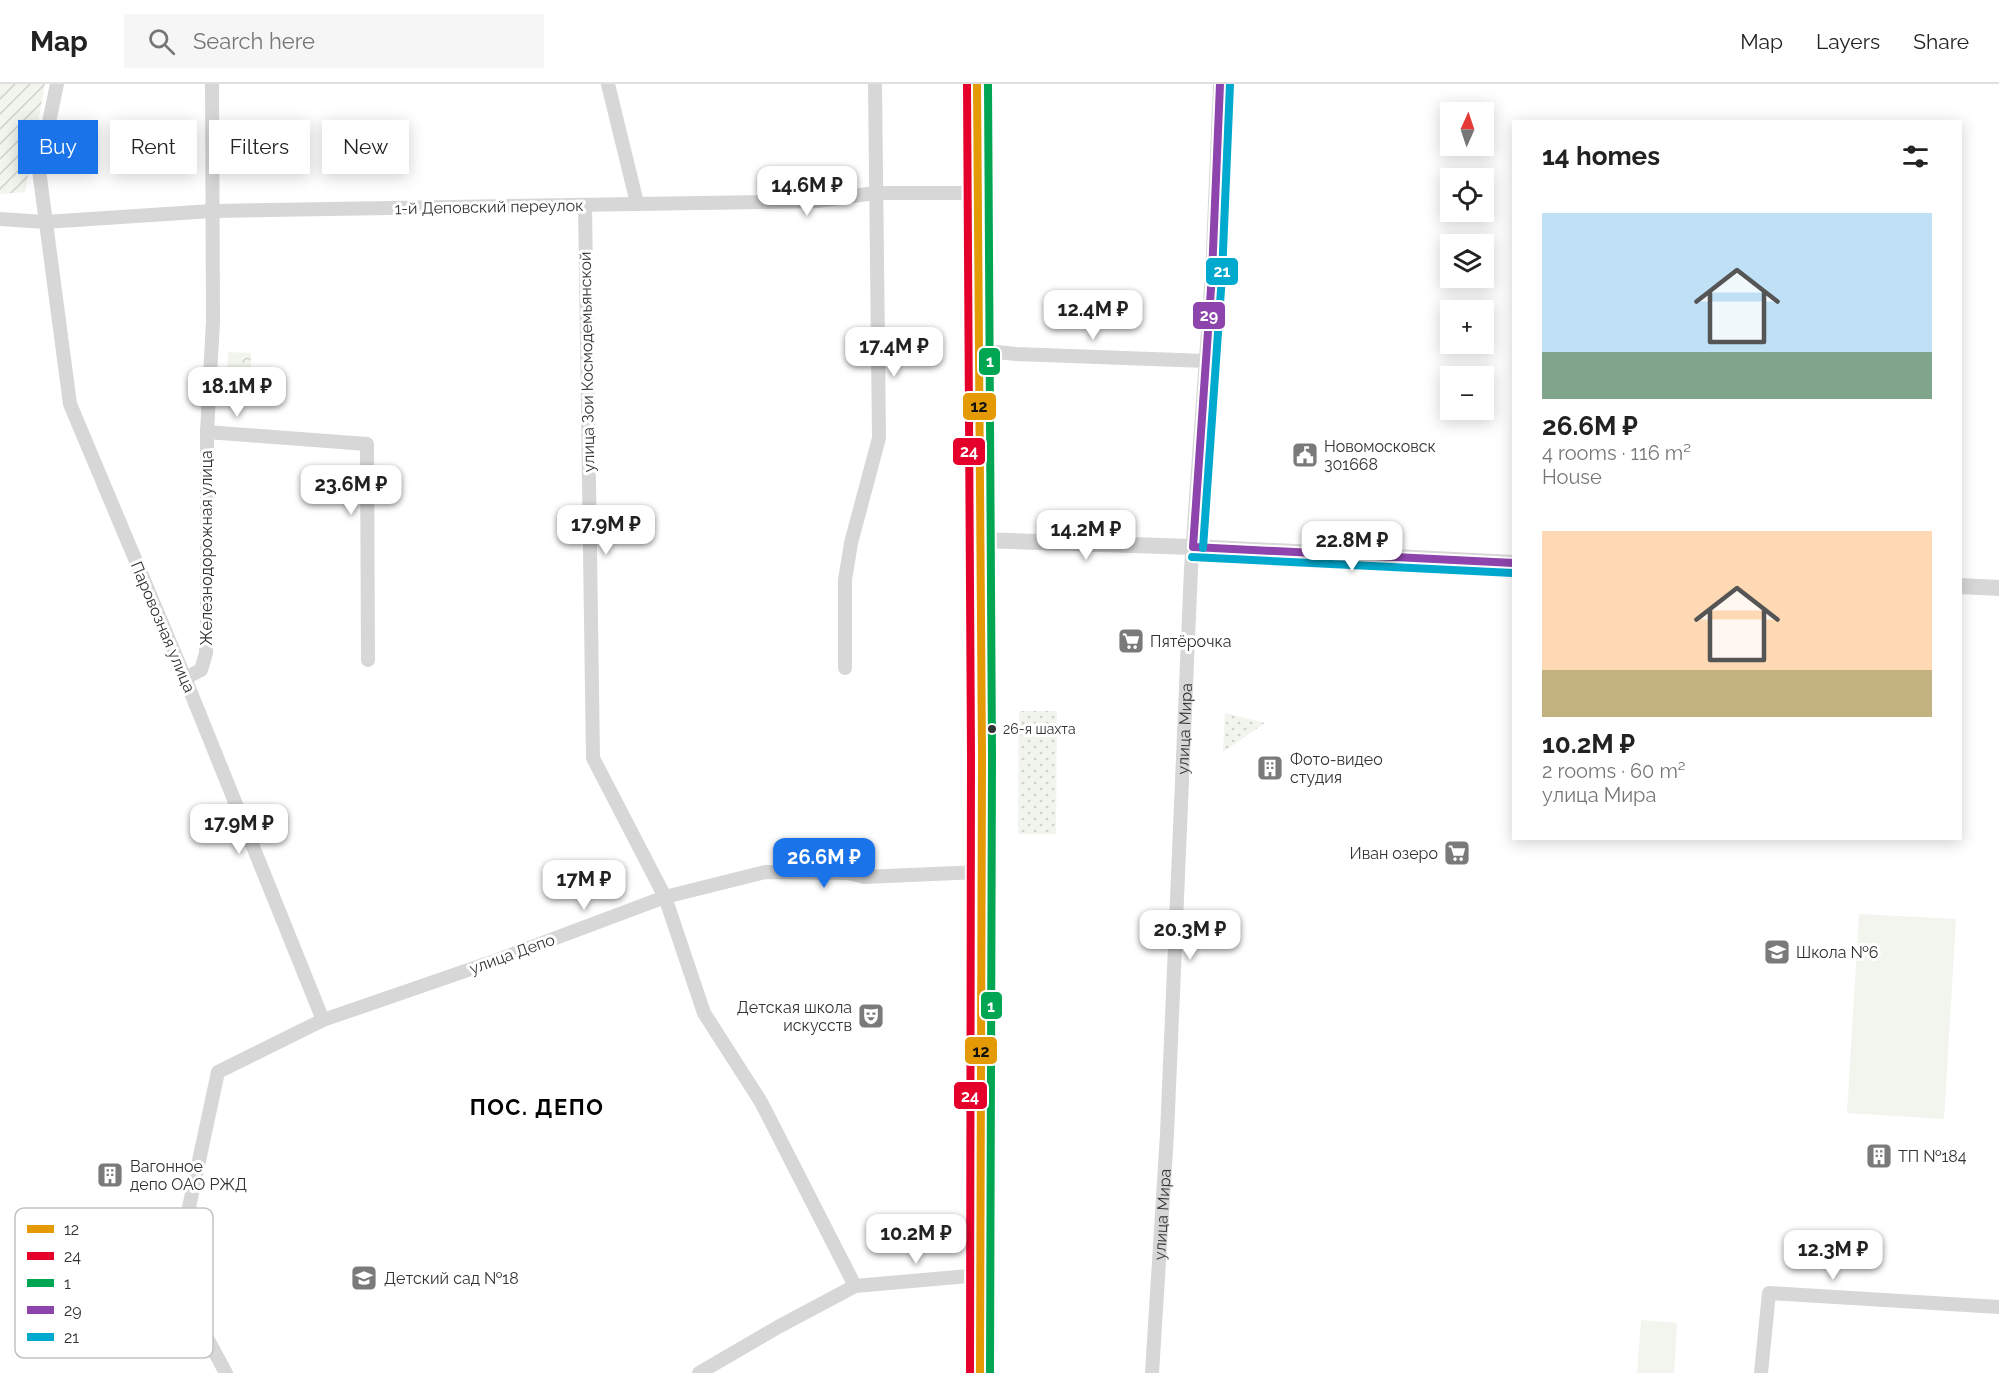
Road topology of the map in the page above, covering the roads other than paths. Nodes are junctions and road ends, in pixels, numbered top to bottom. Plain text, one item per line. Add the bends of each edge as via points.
1 (57, 84) edge
2 (212, 84) edge
3 (608, 84) edge
4 (875, 84) edge
5 (976, 84) edge
6 (1220, 84) edge
7 (875, 193) junction
8 (977, 193) junction
9 (637, 203) junction
10 (585, 205) junction
11 (212, 211) junction
12 (0, 219) edge
13 (45, 222) junction
14 (978, 350) junction
15 (1206, 361) junction
16 (207, 432) junction
17 (980, 540) junction
18 (1193, 547) junction
19 (1512, 563) edge
20 (1962, 586) edge
21 (1999, 588) edge
22 (368, 660) dead end
23 (845, 668) dead end
24 (185, 678) junction
25 (980, 872) junction
26 (665, 897) junction
27 (323, 1020) junction
28 (189, 1208) edge
29 (980, 1275) junction
30 (855, 1286) junction
31 (1999, 1307) edge
32 (213, 1349) edge
33 (226, 1373) edge
34 (699, 1373) edge
35 (980, 1373) edge
36 (1152, 1373) edge
37 (1761, 1373) edge

1 - 13 street, Паровозная улица via 39,170
2 - 11 street, Железнодорожная улица
3 - 9 street
4 - 7 street
5 - 8 main road
6 - 15 street, улица Мира
7 - 8 street, 1-й Деповский переулок
7 - 9 street, 1-й Деповский переулок via 818,201
7 - 23 street via 879,438 845,580
8 - 14 main road
9 - 10 street, 1-й Деповский переулок
10 - 11 street, 1-й Деповский переулок
10 - 26 street, улица Зои Космодемьянской via 593,758
11 - 13 street, 1-й Деповский переулок
11 - 16 street, Железнодорожная улица via 213,321
12 - 13 street, 1-й Деповский переулок
13 - 24 street, Паровозная улица via 70,404
14 - 15 street
14 - 17 main road
15 - 18 street, улица Мира
16 - 22 street via 366,444
16 - 24 street, Железнодорожная улица via 206,653 201,670
17 - 18 street
17 - 25 main road
18 - 19 street
18 - 36 street, улица Мира via 1167,1134
20 - 21 street
24 - 27 street, Паровозная улица
25 - 26 street, улица Депо via 864,877 848,873 765,872
25 - 29 main road
26 - 27 street, улица Депо
26 - 30 street via 704,1013 761,1102
27 - 28 street, улица Депо via 218,1072
29 - 30 street
29 - 35 main road
30 - 34 street
31 - 37 street via 1769,1293
32 - 33 street, улица Депо

